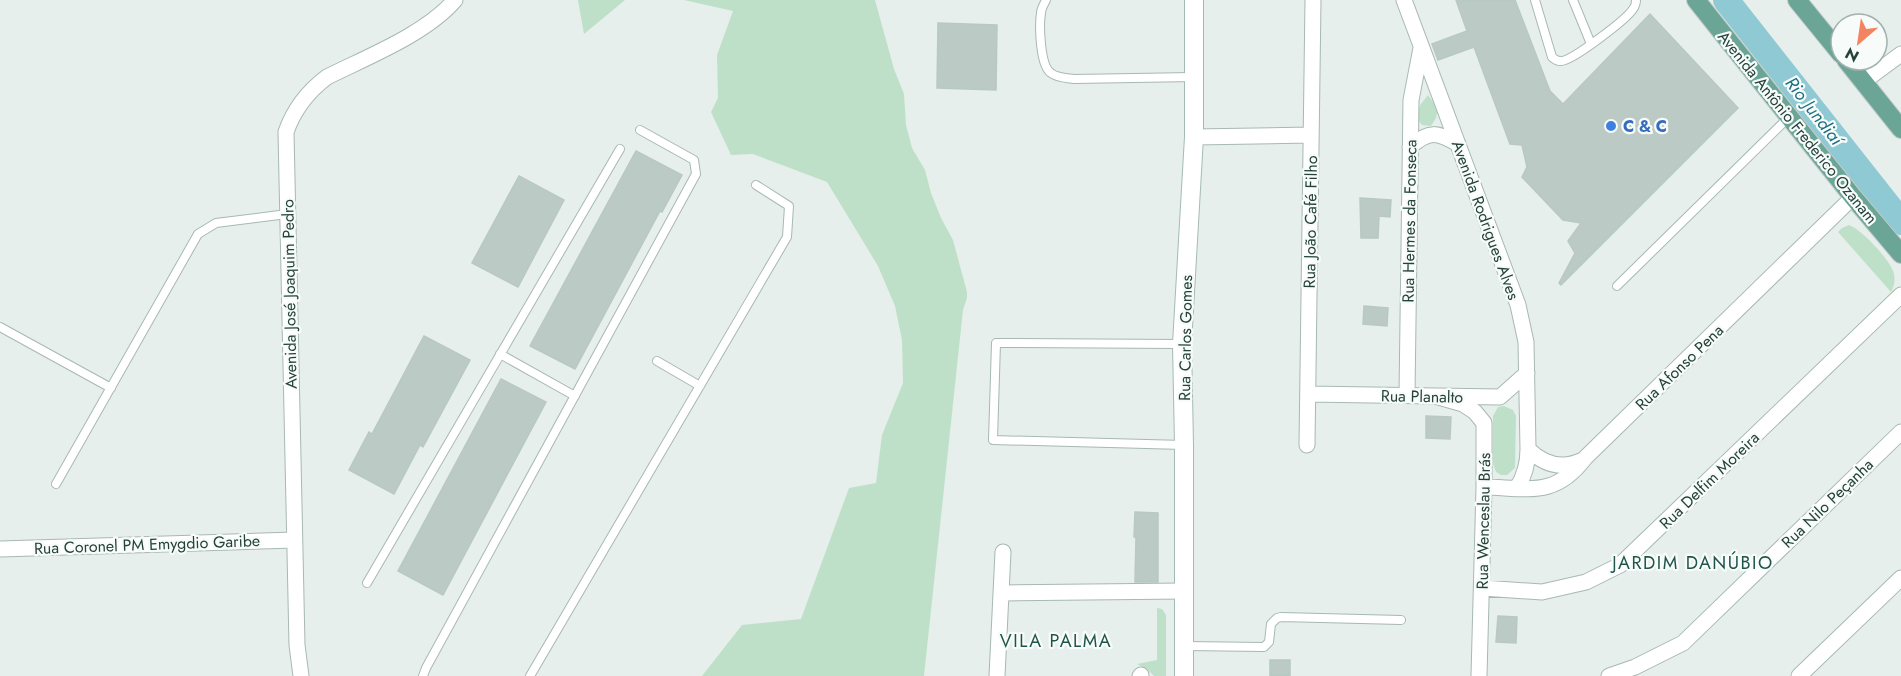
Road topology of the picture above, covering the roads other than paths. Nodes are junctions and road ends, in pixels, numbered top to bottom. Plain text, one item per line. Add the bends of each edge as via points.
1 (455, 0) edge
2 (1046, 0) edge
3 (1194, 0) edge
4 (1313, 0) edge
5 (1404, 0) edge
6 (1535, 0) edge
7 (1573, 0) edge
8 (1636, 0) edge
9 (1696, 0) edge
10 (1797, 0) edge
11 (1829, 39) edge
12 (1591, 44) junction
13 (1421, 48) junction
14 (1901, 54) edge
15 (1855, 72) edge
16 (1194, 77) junction
17 (1863, 82) junction
18 (1789, 117) junction
19 (1901, 129) edge
20 (640, 130) dead end
21 (1311, 135) junction
22 (1194, 137) junction
23 (1458, 144) junction
24 (1410, 147) junction
25 (620, 149) dead end
26 (756, 184) dead end
27 (1853, 197) junction
28 (287, 214) junction
29 (1901, 254) edge
30 (1617, 286) dead end
31 (1901, 295) edge
32 (0, 327) edge
33 (1182, 344) junction
34 (501, 354) junction
35 (657, 361) dead end
36 (1527, 373) junction
37 (700, 386) junction
38 (111, 388) junction
39 (1308, 394) junction
40 (1407, 395) junction
41 (574, 396) junction
42 (1435, 396) junction
43 (1500, 397) junction
44 (1527, 411) junction
45 (1484, 423) junction
46 (1901, 432) edge
47 (1184, 445) junction
48 (1306, 445) dead end
49 (1528, 449) junction
50 (1585, 458) junction
51 (56, 484) dead end
52 (1484, 487) junction
53 (1517, 488) junction
54 (294, 540) junction
55 (0, 549) edge
56 (1003, 552) dead end
57 (1901, 578) edge
58 (367, 583) dead end
59 (1482, 588) junction
60 (1184, 591) junction
61 (1002, 593) junction
62 (1401, 620) dead end
63 (1183, 646) junction
64 (301, 676) edge
65 (423, 676) edge
66 (530, 676) edge
67 (997, 676) edge
68 (1184, 676) edge
69 (1479, 676) edge
70 (1609, 676) edge
71 (1799, 676) edge

1 - 28 street, Avenida José Joaquim Pedro via 417,31 327,77 301,102 286,132
2 - 16 lane via 1041,12 1041,40 1044,65 1050,73 1074,79
3 - 16 main road, Rua Carlos Gomes
4 - 21 street, Rua João Café Filho
5 - 13 street, Avenida Rodrigues Alves
6 - 12 lane via 1552,57 1561,61
7 - 12 lane
8 - 12 lane via 1633,10
9 - 18 main road, Avenida Antônio Frederico Ozanam
10 - 11 main road
13 - 23 street, Avenida Rodrigues Alves
13 - 24 street, Rua Hermes da Fonseca via 1411,100
14 - 17 street
15 - 17 main road
16 - 22 main road, Rua Carlos Gomes
17 - 19 main road
18 - 27 main road, Avenida Antônio Frederico Ozanam
18 - 30 lane
20 - 41 lane via 694,160 696,174
21 - 22 street
21 - 39 street, Rua João Café Filho
22 - 33 main road, Rua Carlos Gomes
23 - 24 street via 1430,134
23 - 36 street, Avenida Rodrigues Alves via 1518,305 1526,342
24 - 40 street, Rua Hermes da Fonseca
25 - 34 lane
26 - 37 lane via 789,206 788,237
27 - 29 main road, Avenida Antônio Frederico Ozanam
27 - 50 street, Rua Afonso Pena
28 - 38 lane via 216,223 198,234
28 - 54 street, Avenida José Joaquim Pedro
31 - 59 street, Rua Delfim Moreira via 1620,565 1586,582 1542,592
32 - 38 lane
33 - 47 main road, Rua Carlos Gomes
33 - 47 lane via 996,343 993,440
34 - 41 lane
34 - 58 lane
35 - 37 lane
36 - 43 street
36 - 44 street, Avenida Rodrigues Alves
37 - 66 lane
38 - 51 lane
39 - 40 street, Rua Planalto
39 - 48 street, Rua João Café Filho
40 - 42 street, Rua Planalto
41 - 65 lane
42 - 43 street, Rua Planalto
42 - 45 street via 1463,404
43 - 44 street via 1521,402
43 - 45 street via 1491,402
44 - 49 street, Avenida Rodrigues Alves
45 - 52 street, Rua Wenceslau Brás
46 - 70 street, Rua Nilo Peçanha via 1683,643
47 - 60 main road, Rua Carlos Gomes
49 - 50 street via 1548,464 1574,464
49 - 53 street, Avenida Rodrigues Alves via 1528,463
50 - 53 street, Rua Afonso Pena via 1576,471 1556,484
52 - 53 street, Rua Afonso Pena
52 - 59 street, Rua Wenceslau Brás
54 - 55 street, Rua Coronel PM Emygdio Garibe
54 - 64 street, Avenida José Joaquim Pedro
56 - 61 street
57 - 71 street
59 - 69 street, Rua Wenceslau Brás
60 - 61 street
60 - 63 main road, Rua Carlos Gomes
61 - 67 street
62 - 63 lane via 1281,617 1271,624 1269,642 1264,647
63 - 68 main road, Rua Carlos Gomes

